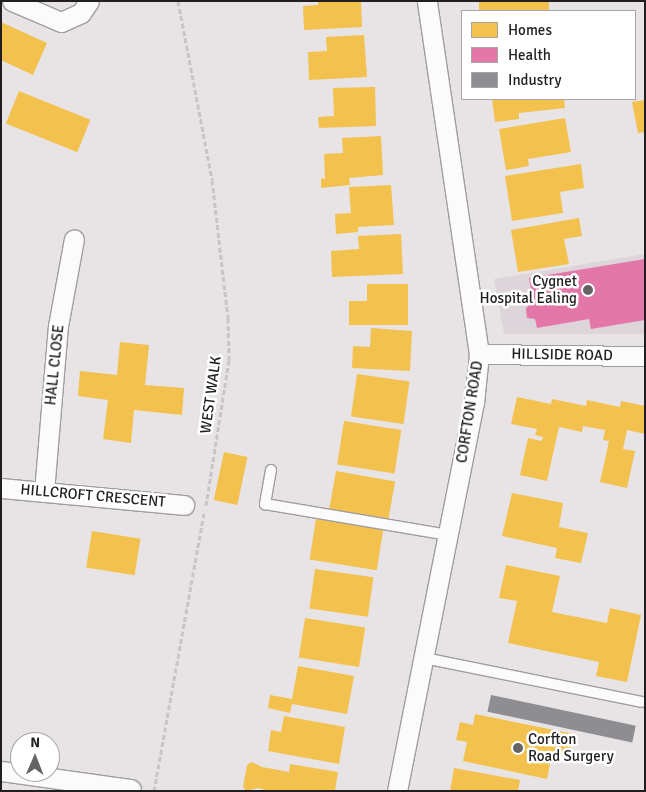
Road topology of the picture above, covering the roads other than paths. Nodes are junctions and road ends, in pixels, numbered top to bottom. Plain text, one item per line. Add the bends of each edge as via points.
1 (12, 1) edge
2 (89, 1) edge
3 (427, 1) edge
4 (74, 239) dead end
5 (479, 354) junction
6 (645, 356) edge
7 (270, 470) dead end
8 (1, 488) edge
9 (44, 492) junction
10 (184, 505) dead end
11 (448, 535) junction
12 (424, 658) junction
13 (642, 702) dead end
14 (1, 772) edge
15 (131, 789) dead end
16 (396, 791) edge

1 - 2 street via 61,22 81,13
3 - 5 street, CORFTON ROAD
4 - 9 street, HALL CLOSE via 58,326
5 - 6 street, HILLSIDE ROAD
5 - 11 street, CORFTON ROAD via 474,403
7 - 11 lane via 265,504
8 - 9 street, HILLCROFT CRESCENT
9 - 10 street, HILLCROFT CRESCENT
11 - 12 street, CORFTON ROAD
12 - 13 lane
12 - 16 street, CORFTON ROAD
14 - 15 street

